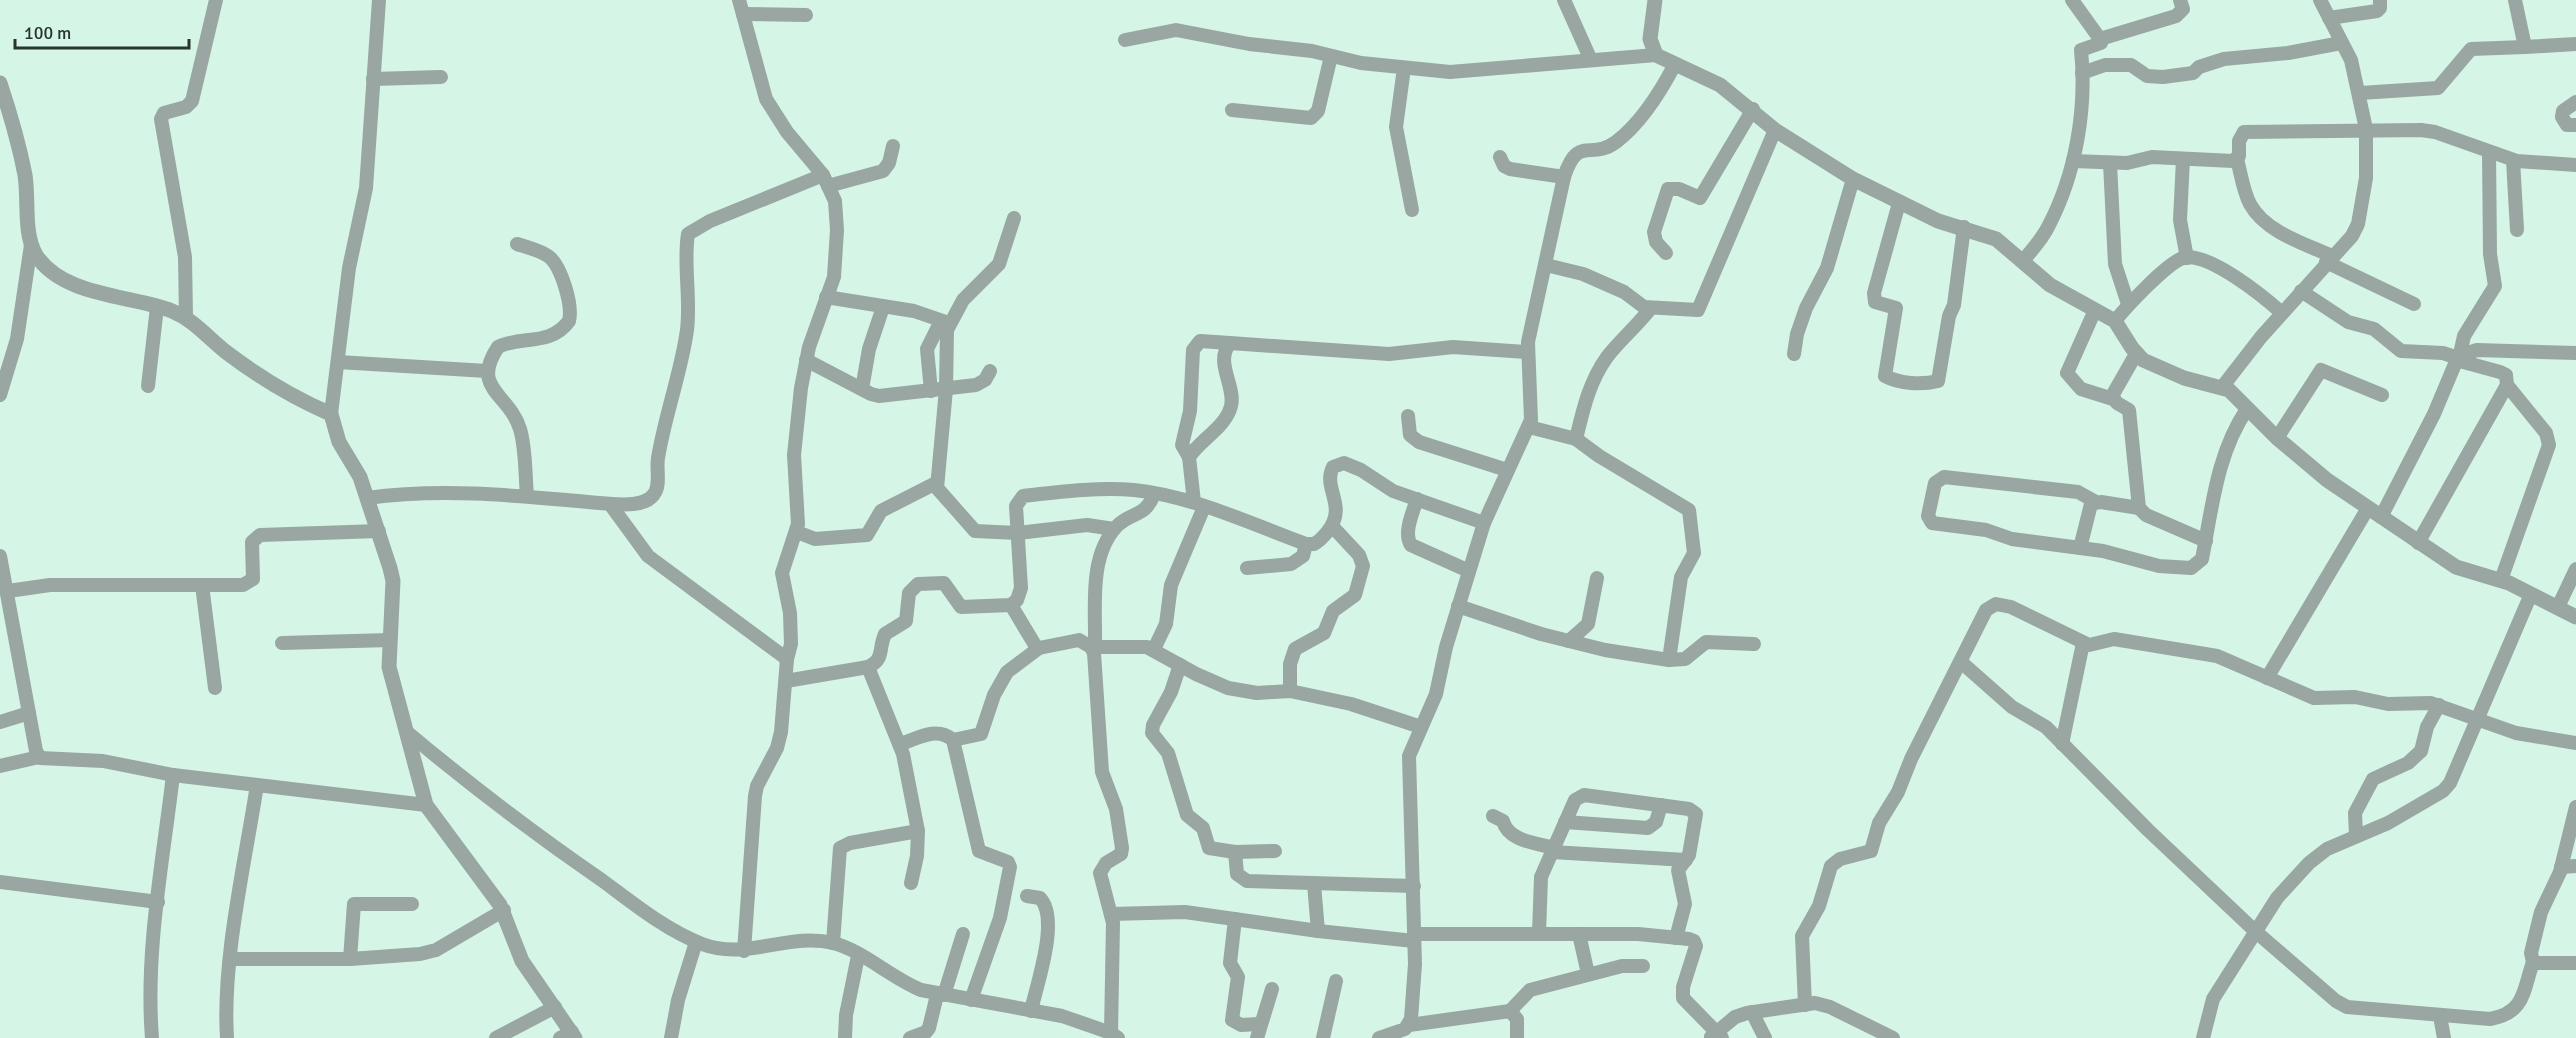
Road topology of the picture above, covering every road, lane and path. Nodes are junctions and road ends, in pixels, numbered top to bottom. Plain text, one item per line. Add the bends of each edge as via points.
1 (216, 0) edge
2 (379, 0) edge
3 (739, 0) edge
4 (1564, 0) edge
5 (1655, 0) edge
6 (2072, 0) edge
7 (2180, 0) edge
8 (2320, 0) edge
9 (2380, 0) edge
10 (2515, 0) edge
11 (743, 14) junction
12 (806, 15) dead end
13 (2329, 18) junction
14 (2100, 39) junction
15 (1125, 40) dead end
16 (2341, 43) junction
17 (2576, 44) edge
18 (2525, 47) junction
19 (1656, 54) junction
20 (1331, 56) junction
21 (1590, 58) junction
22 (1675, 64) junction
23 (1404, 68) junction
24 (2082, 73) junction
25 (441, 77) dead end
26 (373, 79) junction
27 (0, 83) edge
28 (2360, 93) junction
29 (2576, 102) edge
30 (1753, 109) junction
31 (1232, 110) dead end
32 (2576, 125) edge
33 (2366, 129) junction
34 (1775, 130) junction
35 (893, 146) dead end
36 (2489, 152) junction
37 (1500, 157) dead end
38 (2183, 159) junction
39 (2237, 159) junction
40 (2513, 160) junction
41 (2073, 161) junction
42 (2110, 163) junction
43 (2576, 165) edge
44 (1564, 177) junction
45 (1853, 179) junction
46 (826, 180) junction
47 (1899, 203) junction
48 (1412, 210) dead end
49 (1014, 218) dead end
50 (1964, 227) junction
51 (2517, 230) dead end
52 (517, 244) dead end
53 (31, 245) junction
54 (1666, 254) dead end
55 (2187, 258) junction
56 (2329, 259) junction
57 (2023, 261) junction
58 (1546, 265) junction
59 (2301, 291) junction
60 (826, 297) junction
61 (2128, 304) junction
62 (2414, 304) dead end
63 (883, 307) junction
64 (158, 308) junction
65 (1650, 309) junction
66 (2095, 310) junction
67 (2282, 313) junction
68 (186, 317) junction
69 (2115, 321) junction
70 (945, 322) junction
71 (1230, 343) junction
72 (0, 346) edge
73 (15, 350) junction
74 (1527, 352) junction
75 (2576, 353) edge
76 (1794, 354) dead end
77 (2136, 354) junction
78 (2457, 357) junction
79 (806, 360) junction
80 (338, 362) junction
81 (487, 371) junction
82 (990, 371) dead end
83 (2507, 385) junction
84 (148, 386) dead end
85 (2223, 386) junction
86 (862, 389) junction
87 (946, 389) junction
88 (931, 391) junction
89 (0, 395) edge
90 (2382, 395) dead end
91 (2113, 399) junction
92 (2247, 409) junction
93 (331, 414) junction
94 (1408, 416) dead end
95 (1529, 427) junction
96 (2277, 438) junction
97 (1576, 439) junction
98 (1190, 457) junction
99 (1507, 470) junction
100 (936, 483) junction
101 (1154, 494) junction
102 (527, 495) junction
103 (367, 498) junction
104 (1417, 499) junction
105 (2097, 502) junction
106 (610, 504) junction
107 (1199, 504) junction
108 (2139, 508) junction
109 (2368, 508) junction
110 (2381, 517) junction
111 (1484, 523) junction
112 (1332, 526) junction
113 (1114, 529) junction
114 (379, 531) junction
115 (797, 532) junction
116 (1018, 533) junction
117 (2206, 541) junction
118 (2418, 543) junction
119 (1306, 544) junction
120 (2080, 548) junction
121 (0, 556) edge
122 (1247, 568) dead end
123 (2576, 569) edge
124 (1469, 571) junction
125 (1597, 578) dead end
126 (2500, 580) junction
127 (202, 585) junction
128 (8, 591) junction
129 (2531, 594) junction
130 (1011, 605) junction
131 (1458, 606) junction
132 (2558, 607) junction
133 (2576, 617) edge
134 (390, 640) junction
135 (1569, 641) junction
136 (282, 643) dead end
137 (2083, 643) junction
138 (1754, 644) dead end
139 (1093, 647) junction
140 (1039, 648) junction
141 (1154, 649) junction
142 (787, 659) junction
143 (1669, 660) junction
144 (1961, 662) junction
145 (1180, 665) junction
146 (868, 667) junction
147 (2267, 678) junction
148 (786, 681) junction
149 (214, 688) dead end
150 (1290, 691) junction
151 (2439, 705) junction
152 (29, 713) junction
153 (2477, 719) junction
154 (0, 722) edge
155 (1421, 727) junction
156 (407, 732) junction
157 (953, 740) junction
158 (2576, 743) edge
159 (901, 744) junction
160 (2062, 744) junction
161 (39, 757) junction
162 (0, 766) edge
163 (173, 775) junction
164 (257, 785) junction
165 (426, 805) junction
166 (1660, 805) junction
167 (2576, 807) edge
168 (1493, 816) dead end
169 (1566, 822) junction
170 (918, 831) junction
171 (2356, 836) junction
172 (1553, 850) junction
173 (1275, 851) dead end
174 (1235, 852) junction
175 (1686, 860) junction
176 (2576, 866) edge
177 (2561, 867) junction
178 (0, 882) edge
179 (911, 883) dead end
180 (1314, 884) junction
181 (1414, 886) junction
182 (1027, 896) dead end
183 (158, 902) junction
184 (412, 904) dead end
185 (504, 910) junction
186 (1111, 914) junction
187 (1235, 919) junction
188 (1318, 931) junction
189 (2255, 931) junction
190 (1539, 933) junction
191 (963, 934) dead end
192 (1579, 934) junction
193 (1414, 937) junction
194 (1676, 938) junction
195 (696, 942) junction
196 (833, 943) junction
197 (744, 951) junction
198 (858, 956) junction
199 (230, 959) junction
200 (350, 959) junction
201 (2533, 962) junction
202 (2576, 963) edge
203 (1643, 966) dead end
204 (1588, 974) junction
205 (1336, 981) dead end
206 (1272, 990) dead end
207 (940, 995) junction
208 (971, 1000) junction
209 (1804, 1005) junction
210 (555, 1007) junction
211 (1031, 1011) junction
212 (1510, 1011) junction
213 (1752, 1012) junction
214 (2440, 1016) junction
215 (1259, 1024) junction
216 (1409, 1025) junction
217 (569, 1036) edge
218 (1115, 1036) edge
219 (1716, 1036) edge
220 (152, 1038) edge
221 (227, 1038) edge
222 (496, 1038) edge
223 (671, 1038) edge
224 (845, 1038) edge
225 (910, 1038) edge
226 (1257, 1038) edge
227 (1323, 1038) edge
228 (1379, 1038) edge
229 (1517, 1038) edge
230 (1766, 1038) edge
231 (1893, 1038) edge
232 (2203, 1038) edge
233 (2444, 1038) edge

1 - 68 street via 192,101 164,113 161,119 185,257
2 - 26 street
3 - 11 street
4 - 21 street
5 - 19 street via 1650,39
6 - 14 street
7 - 14 street via 2183,9 2176,16
8 - 13 street
9 - 13 street via 2377,11
10 - 18 street
11 - 12 street
11 - 46 street via 771,108
13 - 16 street
14 - 24 street via 2101,43 2080,50
15 - 20 street via 1176,30
16 - 24 street via 2224,59 2193,73 2163,77 2147,76 2131,65 2105,65
16 - 28 street via 2351,60
17 - 18 street
18 - 28 street via 2471,49 2438,88
19 - 21 street
19 - 22 street
20 - 23 street
20 - 31 street via 1318,111 1311,118
21 - 23 street via 1470,72
22 - 30 street via 1720,85
22 - 44 street via 1663,87 1620,138 1608,146 1579,151
23 - 48 street via 1396,127
24 - 41 street via 2081,116
25 - 26 street
26 - 80 street via 366,188 349,268
27 - 53 street via 25,176
28 - 33 street
29 - 32 street via 2563,111 2562,117 2567,125
30 - 34 street
30 - 54 street via 1700,198 1668,189 1654,232 1656,242
33 - 36 street via 2435,132
33 - 39 street via 2244,132 2240,135
33 - 56 street via 2367,168 2358,224 2352,236
34 - 45 street
34 - 65 street via 1702,306 1693,312
35 - 46 street via 883,171
36 - 40 street
36 - 78 street via 2490,254 2495,286 2468,327
37 - 44 street via 1510,169
38 - 39 street
38 - 42 street via 2152,157
38 - 55 street via 2180,220
39 - 56 street via 2254,212 2286,236
40 - 43 street
40 - 51 street
41 - 42 street
41 - 57 street via 2047,229
42 - 61 street via 2115,264
44 - 58 street
45 - 47 street
45 - 76 street via 1827,268 1806,308
46 - 60 street via 835,201 837,230 834,277
46 - 106 street via 710,221 688,234 687,333 658,458 656,492 641,502
47 - 50 street via 1938,221
47 - 50 street via 1874,293 1875,302 1896,308 1885,376 1893,380 1938,381 1954,305
49 - 70 street via 999,264
50 - 57 street via 1996,239
52 - 81 street via 547,255 555,265 567,295 570,317 567,325 543,339 498,347
53 - 64 street via 40,260 62,278
53 - 73 street
55 - 61 street via 2176,262
55 - 67 street via 2205,262 2247,283
56 - 59 street
56 - 62 street
57 - 66 street via 2050,285
58 - 65 street via 1583,274 1624,292
58 - 74 street
59 - 67 street
59 - 78 street via 2348,322 2374,329 2401,351 2443,352
60 - 63 street
60 - 79 street
61 - 69 street
63 - 70 street via 914,311
63 - 86 street via 869,349
64 - 68 street
64 - 84 street
65 - 97 street via 1606,359 1585,400
66 - 69 street
66 - 91 street via 2067,373 2081,389
67 - 85 street
68 - 93 street via 227,352 294,398
69 - 77 street
70 - 87 street
70 - 88 street via 927,349
71 - 74 street via 1389,354 1453,347
71 - 98 street via 1224,364 1232,404 1224,421
71 - 98 street via 1200,341 1193,350 1190,411 1182,446
72 - 73 street
73 - 89 street
74 - 95 street via 1532,413
75 - 78 street via 2476,350
77 - 85 street via 2184,378
77 - 91 street via 2113,392
78 - 83 street via 2506,375
78 - 110 street via 2434,414
79 - 86 street
79 - 115 street via 794,455
80 - 81 street
80 - 93 street
81 - 102 street via 489,385 520,430
82 - 87 street via 982,383
83 - 118 street
83 - 126 street via 2546,433 2549,445
85 - 92 street
86 - 88 street via 879,396
87 - 88 street
87 - 100 street
90 - 96 street via 2321,370
91 - 108 street via 2129,410
92 - 96 street
92 - 117 street via 2223,455
93 - 103 street via 339,442 357,469
94 - 99 street via 1410,435 1419,442
95 - 97 street
95 - 99 street
96 - 109 street
97 - 143 street via 1689,510 1694,553 1681,577
98 - 107 street
99 - 111 street
100 - 115 street via 880,511 867,535 815,539
100 - 116 street via 971,529 982,533
101 - 107 street
101 - 113 street via 1148,509
101 - 116 street via 1124,490 1023,496 1016,506
102 - 103 street via 427,492
102 - 106 street
103 - 114 street
104 - 111 street
104 - 112 street via 1393,491 1361,470 1337,464 1330,474 1337,508
104 - 124 street via 1409,527 1411,545
105 - 108 street
105 - 120 street via 2088,509
105 - 120 street via 2078,492 2055,489 1944,477 1935,483 1928,511 1932,523
106 - 142 street via 648,556
107 - 119 street
107 - 141 street via 1171,585 1166,624
108 - 117 street via 2146,515
109 - 110 street
109 - 147 street
110 - 118 street
111 - 124 street
112 - 119 street via 1320,542
112 - 150 street via 1359,555 1363,566 1355,595 1333,611 1324,633 1295,649 1290,664
113 - 116 street via 1087,525
113 - 139 street via 1096,567
114 - 127 street via 260,535 252,542 251,582
114 - 134 street via 393,581
115 - 142 street via 783,566 791,629
116 - 130 street via 1021,588
117 - 120 street via 2200,563 2191,568 2159,566
118 - 126 street via 2463,571
119 - 122 street via 1298,561
121 - 128 street
123 - 132 street
124 - 131 street
125 - 135 street via 1588,624
126 - 129 street
127 - 128 street via 51,585
127 - 149 street
128 - 152 street
129 - 132 street
129 - 153 street
130 - 140 street
130 - 146 street via 961,607 944,583 918,584 909,593 906,621 885,634 881,657
131 - 135 street
131 - 155 street via 1436,694
132 - 133 street
134 - 136 street
134 - 156 street via 389,667
135 - 143 street
137 - 144 street via 2011,607 1996,604 1986,610
137 - 147 street via 2114,639 2217,656
137 - 160 street
138 - 143 street via 1706,642 1685,659
139 - 140 street via 1073,639
139 - 141 street
139 - 186 street via 1102,772 1116,809 1122,848 1121,854 1106,863 1100,873
140 - 157 street via 1007,672 994,694 981,734
141 - 145 street
142 - 148 street
144 - 160 street via 2000,698 2046,727
144 - 209 street via 1879,823 1871,851 1840,859 1831,867 1819,906 1802,936
145 - 150 street via 1228,688 1257,693
145 - 174 street via 1152,733 1168,753 1187,815 1203,828 1209,848
146 - 148 street
146 - 159 street
147 - 151 street via 2314,698 2355,697 2388,704
148 - 197 street via 779,740 755,796
150 - 155 street via 1351,704
151 - 153 street
151 - 171 street via 2415,758 2373,779 2355,813
152 - 154 street
152 - 161 street
153 - 158 street via 2516,733
153 - 171 street via 2455,774 2442,791 2388,823
155 - 181 street via 1409,763
156 - 165 street
156 - 195 street via 538,836 658,921
157 - 159 street via 947,734 931,733
157 - 208 street via 977,846 982,853 1008,862 1010,867 1000,918
159 - 170 street
160 - 189 street
161 - 162 street
161 - 163 street via 103,761
163 - 164 street
163 - 183 street
164 - 165 street
164 - 199 street
165 - 185 street
166 - 169 street via 1656,822 1648,828
166 - 169 street via 1584,795 1575,800
166 - 175 street via 1689,809 1696,814
167 - 177 street
168 - 172 street via 1503,821 1511,835
169 - 172 street
170 - 179 street
170 - 196 street via 840,848
171 - 189 street via 2317,855 2287,886
172 - 175 street
172 - 190 street via 1541,876
173 - 174 street
174 - 180 street via 1237,874 1247,881
175 - 194 street via 1678,870 1685,904
176 - 177 street
177 - 201 street via 2541,912 2531,953
178 - 183 street
180 - 181 street
180 - 188 street
181 - 193 street
182 - 211 street via 1045,903 1049,922
183 - 220 street via 150,998
184 - 200 street via 354,904
185 - 200 street via 429,952
185 - 210 street via 522,961
186 - 187 street via 1172,911
186 - 218 street
187 - 188 street
187 - 215 street via 1230,963 1238,977 1232,1020 1240,1025
188 - 193 street
189 - 214 street via 2347,1007
189 - 232 street via 2209,1006
190 - 192 street
190 - 193 street
191 - 207 street
192 - 194 street
192 - 204 street
193 - 216 street
194 - 219 street via 1689,939 1696,946 1683,998
195 - 197 street
195 - 223 street
196 - 197 street via 813,940
196 - 198 street
198 - 207 street via 904,983
198 - 224 street
199 - 200 street
199 - 221 street
201 - 202 street
201 - 214 street via 2515,1011 2490,1019
203 - 204 street via 1622,966
204 - 212 street via 1530,990
205 - 227 street
206 - 215 street
207 - 208 street
207 - 225 street via 929,1028
208 - 211 street
209 - 213 street
209 - 231 street via 1824,1004
210 - 217 street
210 - 222 street
211 - 218 street via 1070,1018
212 - 216 street
212 - 229 street via 1517,1019
213 - 219 street via 1735,1017
213 - 230 street
214 - 233 street
215 - 226 street
216 - 228 street

